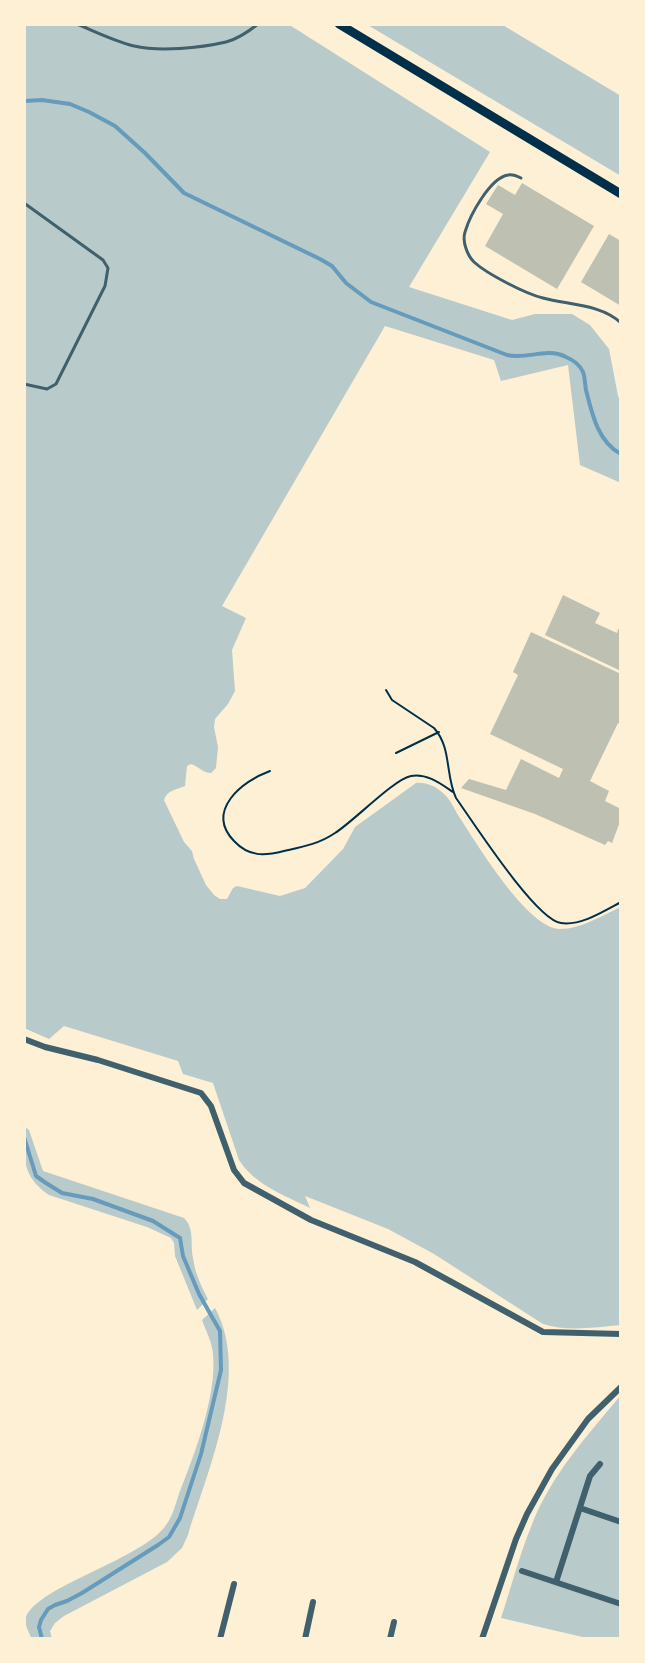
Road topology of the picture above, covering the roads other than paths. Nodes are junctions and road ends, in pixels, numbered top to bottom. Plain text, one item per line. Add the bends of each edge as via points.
1 (77, 24) edge
2 (258, 24) edge
3 (339, 24) edge
4 (521, 178) dead end
5 (621, 194) edge
6 (24, 203) edge
7 (621, 323) edge
8 (24, 384) edge
9 (24, 1039) edge
10 (621, 1334) edge
11 (621, 1387) edge
12 (600, 1464) dead end
13 (580, 1508) junction
14 (621, 1522) edge
15 (522, 1571) dead end
16 (556, 1582) junction
17 (234, 1584) dead end
18 (313, 1602) dead end
19 (621, 1604) edge
20 (394, 1622) dead end
21 (220, 1639) edge
22 (305, 1639) edge
23 (390, 1639) edge
24 (482, 1639) edge

1 - 2 lane via 136,47 164,49 227,42
3 - 5 main road
4 - 7 lane via 506,175 484,193 465,233 472,260 540,298 598,309
6 - 8 lane via 104,260 108,268 105,286 56,384 47,389
9 - 10 street via 201,1094 211,1106 239,1178 311,1220 415,1262 543,1332
11 - 24 street via 588,1419 552,1469 527,1514
12 - 13 street via 590,1476
13 - 14 street
13 - 16 street
15 - 16 street
16 - 19 street
17 - 21 street
18 - 22 street
20 - 23 street

